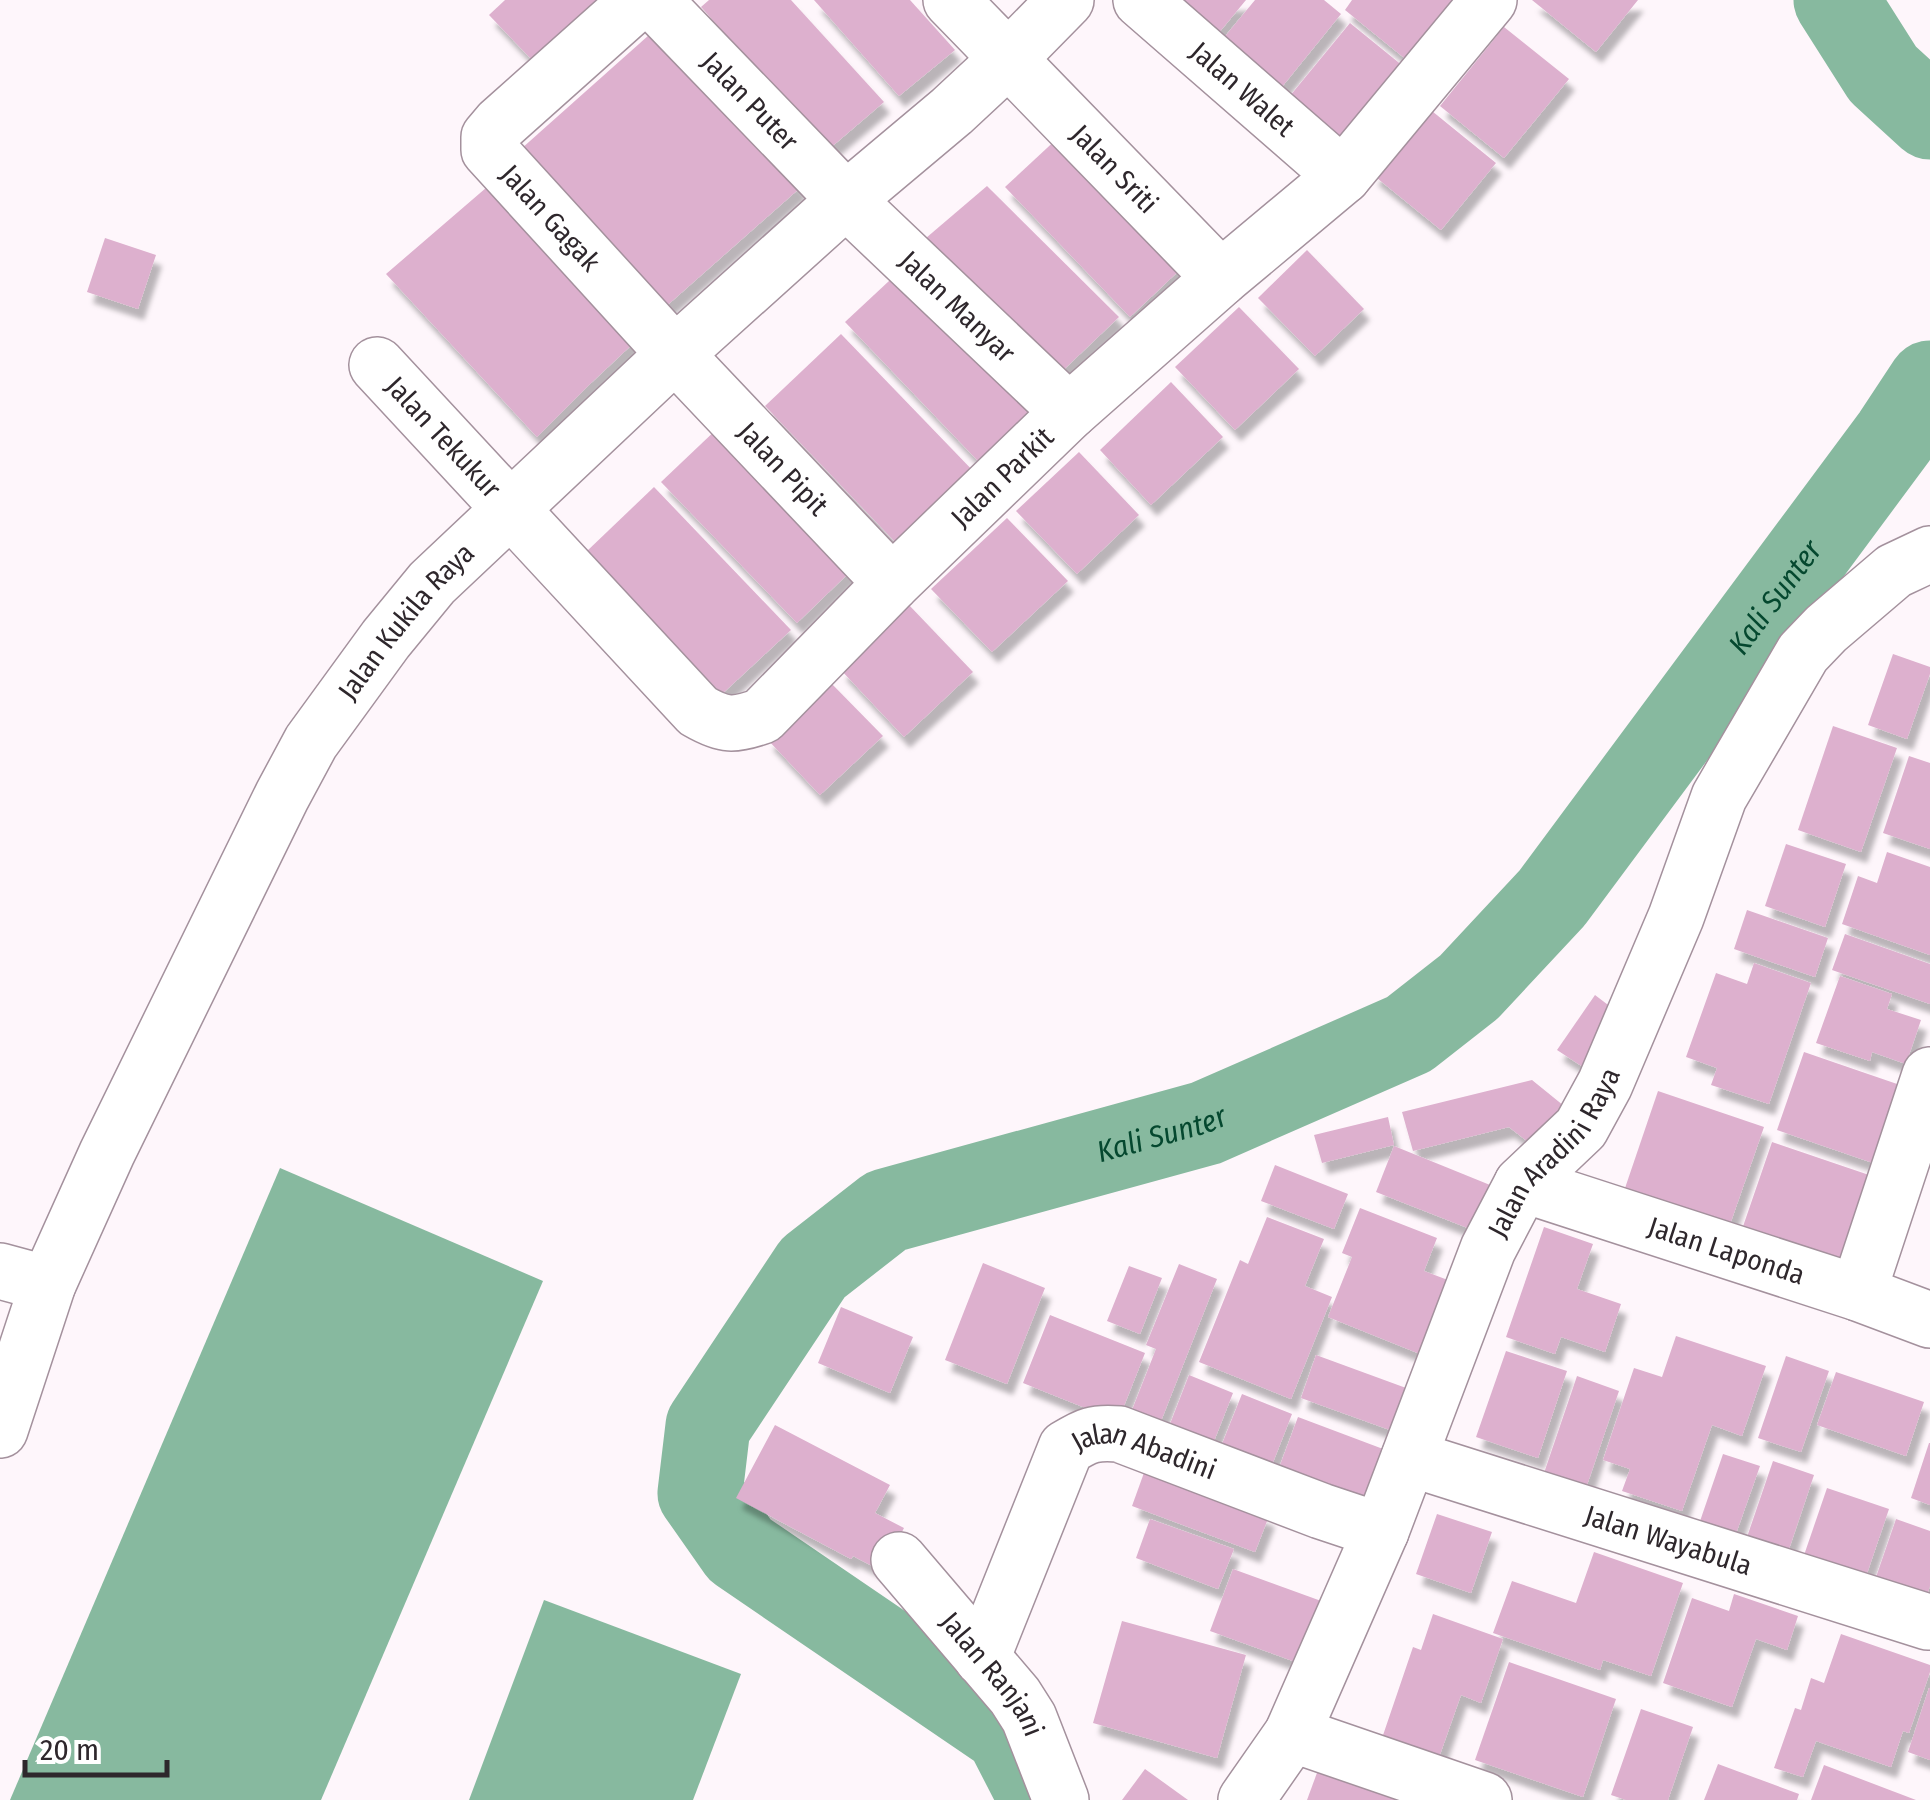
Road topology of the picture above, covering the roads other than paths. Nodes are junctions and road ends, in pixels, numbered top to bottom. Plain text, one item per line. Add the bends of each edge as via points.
1 (639, 0) edge
2 (653, 0) edge
3 (951, 0) edge
4 (1066, 0) edge
5 (1140, 0) edge
6 (1489, 0) edge
7 (1009, 58) junction
8 (1343, 176) junction
9 (846, 200) junction
10 (1220, 278) junction
11 (675, 354) junction
12 (377, 365) dead end
13 (1069, 412) junction
14 (510, 507) junction
15 (1930, 554) edge
16 (892, 584) junction
17 (1930, 1075) edge
18 (1522, 1184) junction
19 (24, 1278) edge
20 (1858, 1293) junction
21 (1930, 1320) edge
22 (0, 1430) edge
23 (1409, 1458) junction
24 (1381, 1531) junction
25 (899, 1560) dead end
26 (1928, 1622) edge
27 (982, 1658) junction
28 (1292, 1734) junction
29 (1061, 1800) edge
30 (1246, 1800) edge
31 (1484, 1800) edge

1 - 11 street, Jalan Gagak via 500,124 489,150
2 - 9 street, Jalan Puter
3 - 7 street, Jalan Sriti
4 - 7 street, Jalan Kukila Raya
5 - 8 street, Jalan Walet
6 - 8 street, Jalan Parkit
7 - 9 street, Jalan Kukila Raya
7 - 10 street, Jalan Sriti
8 - 10 street, Jalan Parkit
9 - 11 street, Jalan Kukila Raya
9 - 13 street, Jalan Manyar
10 - 13 street, Jalan Parkit
11 - 14 street, Jalan Kukila Raya
11 - 16 street, Jalan Pipit
12 - 14 street, Jalan Tekukur
13 - 16 street, Jalan Parkit
14 - 16 street, Jalan Parkit via 698,711 718,722 762,716
14 - 19 street, Jalan Kukila Raya via 432,582 311,742 108,1153
15 - 18 street, Jalan Aradini Raya via 1894,571 1803,653 1719,797 1605,1084 1580,1128
17 - 20 street
18 - 20 street, Jalan Laponda
18 - 23 street, Jalan Aradini Raya via 1488,1249
19 - 22 street, Jalan Kukila Raya
20 - 21 street, Jalan Laponda
23 - 24 street, Jalan Aradini Raya
23 - 26 street, Jalan Wayabula
24 - 27 street, Jalan Abadini via 1119,1434 1086,1436 1066,1448
24 - 28 street, Jalan Aradini Raya
25 - 27 street, Jalan Ranjani
27 - 29 street, Jalan Ranjani via 1029,1718
28 - 30 street, Jalan Aradini Raya
28 - 31 street

